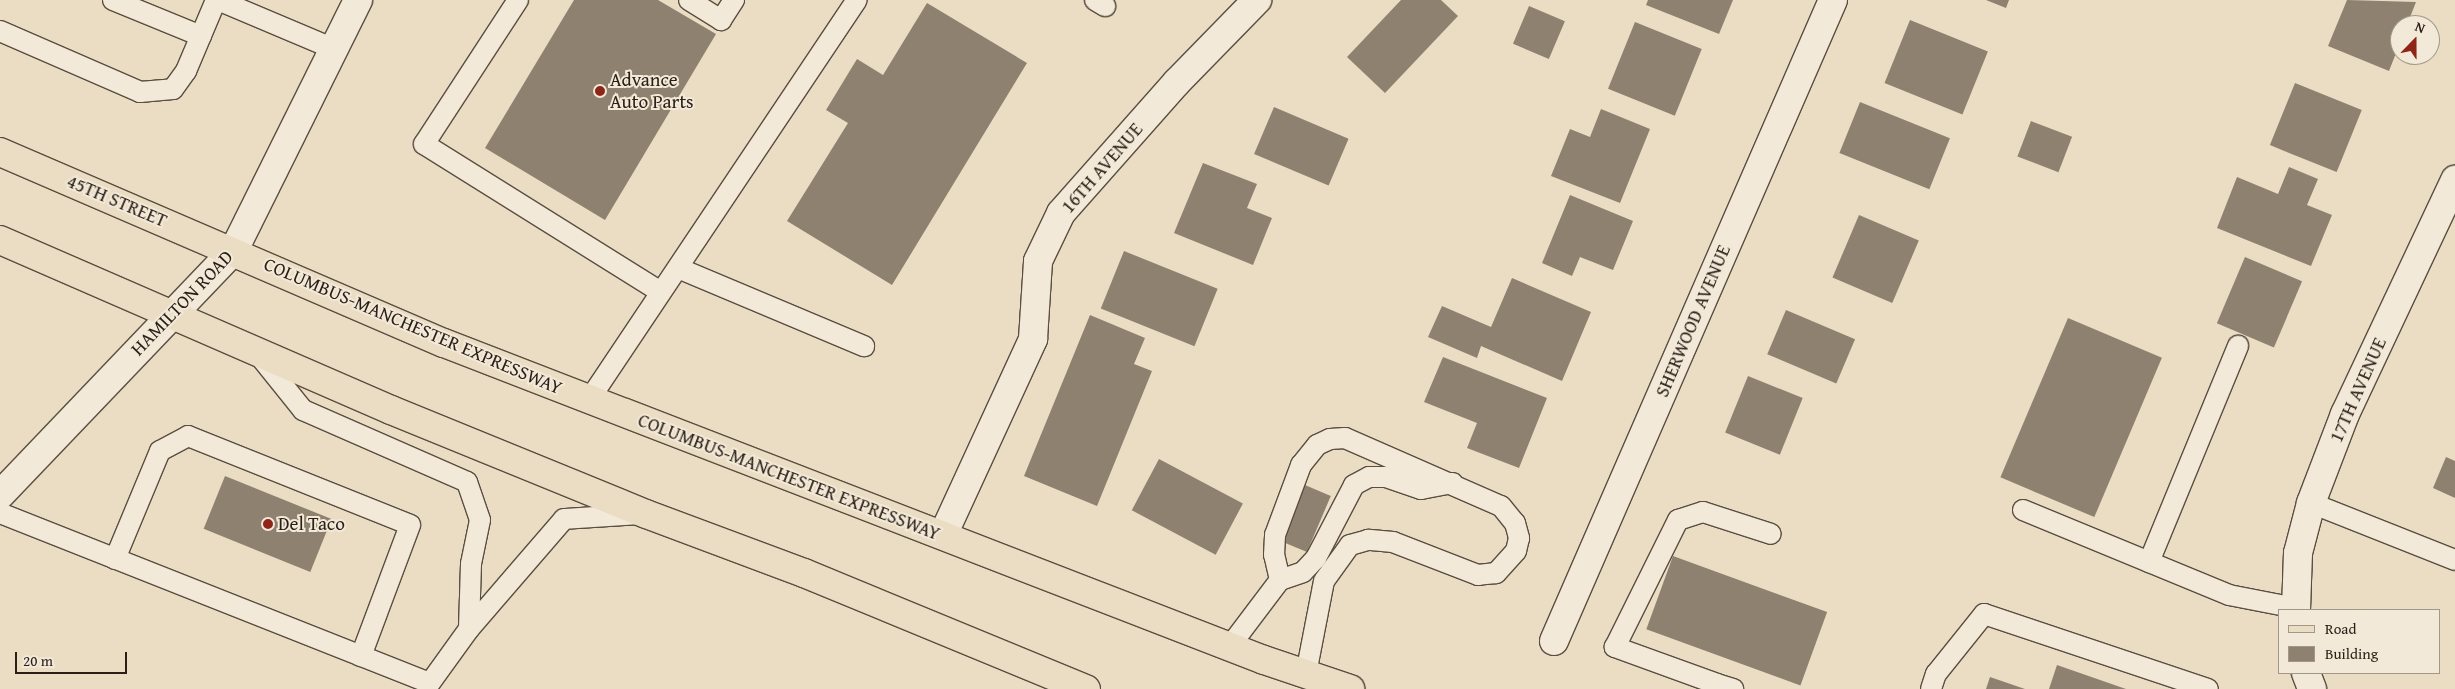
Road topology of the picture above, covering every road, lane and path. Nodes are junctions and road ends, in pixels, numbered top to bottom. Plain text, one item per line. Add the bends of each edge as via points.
1 (113, 0) edge
2 (217, 0) edge
3 (358, 0) edge
4 (518, 0) edge
5 (689, 0) edge
6 (734, 0) edge
7 (856, 0) edge
8 (1257, 0) edge
9 (1832, 0) edge
10 (0, 31) edge
11 (201, 36) junction
12 (334, 49) junction
13 (0, 152) edge
14 (2455, 180) edge
15 (0, 240) edge
16 (234, 250) junction
17 (678, 268) junction
18 (661, 292) junction
19 (173, 313) junction
20 (864, 346) dead end
21 (2238, 346) dead end
22 (254, 349) junction
23 (589, 400) junction
24 (1452, 482) junction
25 (0, 495) edge
26 (2311, 503) junction
27 (2024, 510) dead end
28 (0, 513) edge
29 (646, 514) junction
30 (1771, 534) dead end
31 (943, 535) junction
32 (115, 559) junction
33 (2455, 560) edge
34 (2149, 562) junction
35 (1280, 580) junction
36 (2296, 609) edge
37 (468, 629) junction
38 (1554, 641) dead end
39 (1230, 646) junction
40 (362, 656) junction
41 (1306, 674) junction
42 (2306, 674) edge
43 (1722, 687) edge
44 (1086, 689) edge
45 (1350, 689) edge
46 (1931, 689) edge
47 (2208, 689) edge
48 (2312, 689) edge

1 - 11 lane
2 - 11 lane
2 - 12 lane
3 - 12 street, HAMILTON ROAD
4 - 18 lane via 424,144
5 - 6 lane via 721,20
7 - 17 lane
8 - 31 street, 16TH AVENUE via 1178,82 1062,213 1038,261 1033,339
9 - 38 street, SHERWOOD AVENUE
10 - 11 lane via 140,92 173,89 186,71
12 - 16 street, HAMILTON ROAD
13 - 16 main road, 45TH STREET
14 - 26 street, 17TH AVENUE via 2346,414
15 - 19 main road
16 - 19 street, HAMILTON ROAD
16 - 23 main road, COLUMBUS-MANCHESTER EXPRESSWAY via 444,343
17 - 18 lane
17 - 20 lane
18 - 23 lane
19 - 22 main road
19 - 25 street, HAMILTON ROAD
21 - 34 lane
22 - 29 main road via 391,410
22 - 37 lane via 303,410 466,482 480,520 471,564
23 - 31 main road, COLUMBUS-MANCHESTER EXPRESSWAY
24 - 35 lane via 1421,489 1386,477 1369,476 1354,485 1316,558 1303,572
24 - 35 lane via 1345,438 1330,438 1317,445 1301,464 1275,535 1274,555
24 - 41 lane via 1501,506 1515,523 1519,538 1516,552 1496,573 1478,575 1392,542 1368,540 1350,545 1324,581
26 - 33 lane
26 - 36 street, 17TH AVENUE via 2298,553
27 - 34 lane
28 - 32 lane
29 - 37 lane via 564,519
29 - 44 main road via 804,572
30 - 43 lane via 1702,512 1678,520 1615,647
31 - 39 main road, COLUMBUS-MANCHESTER EXPRESSWAY
32 - 40 lane
32 - 40 lane via 160,451 188,436 410,525
34 - 36 lane via 2229,595
35 - 39 lane
37 - 40 lane via 430,683
39 - 41 main road, COLUMBUS-MANCHESTER EXPRESSWAY
41 - 45 main road, COLUMBUS-MANCHESTER EXPRESSWAY
42 - 48 street
46 - 47 lane via 1936,674 1984,614

